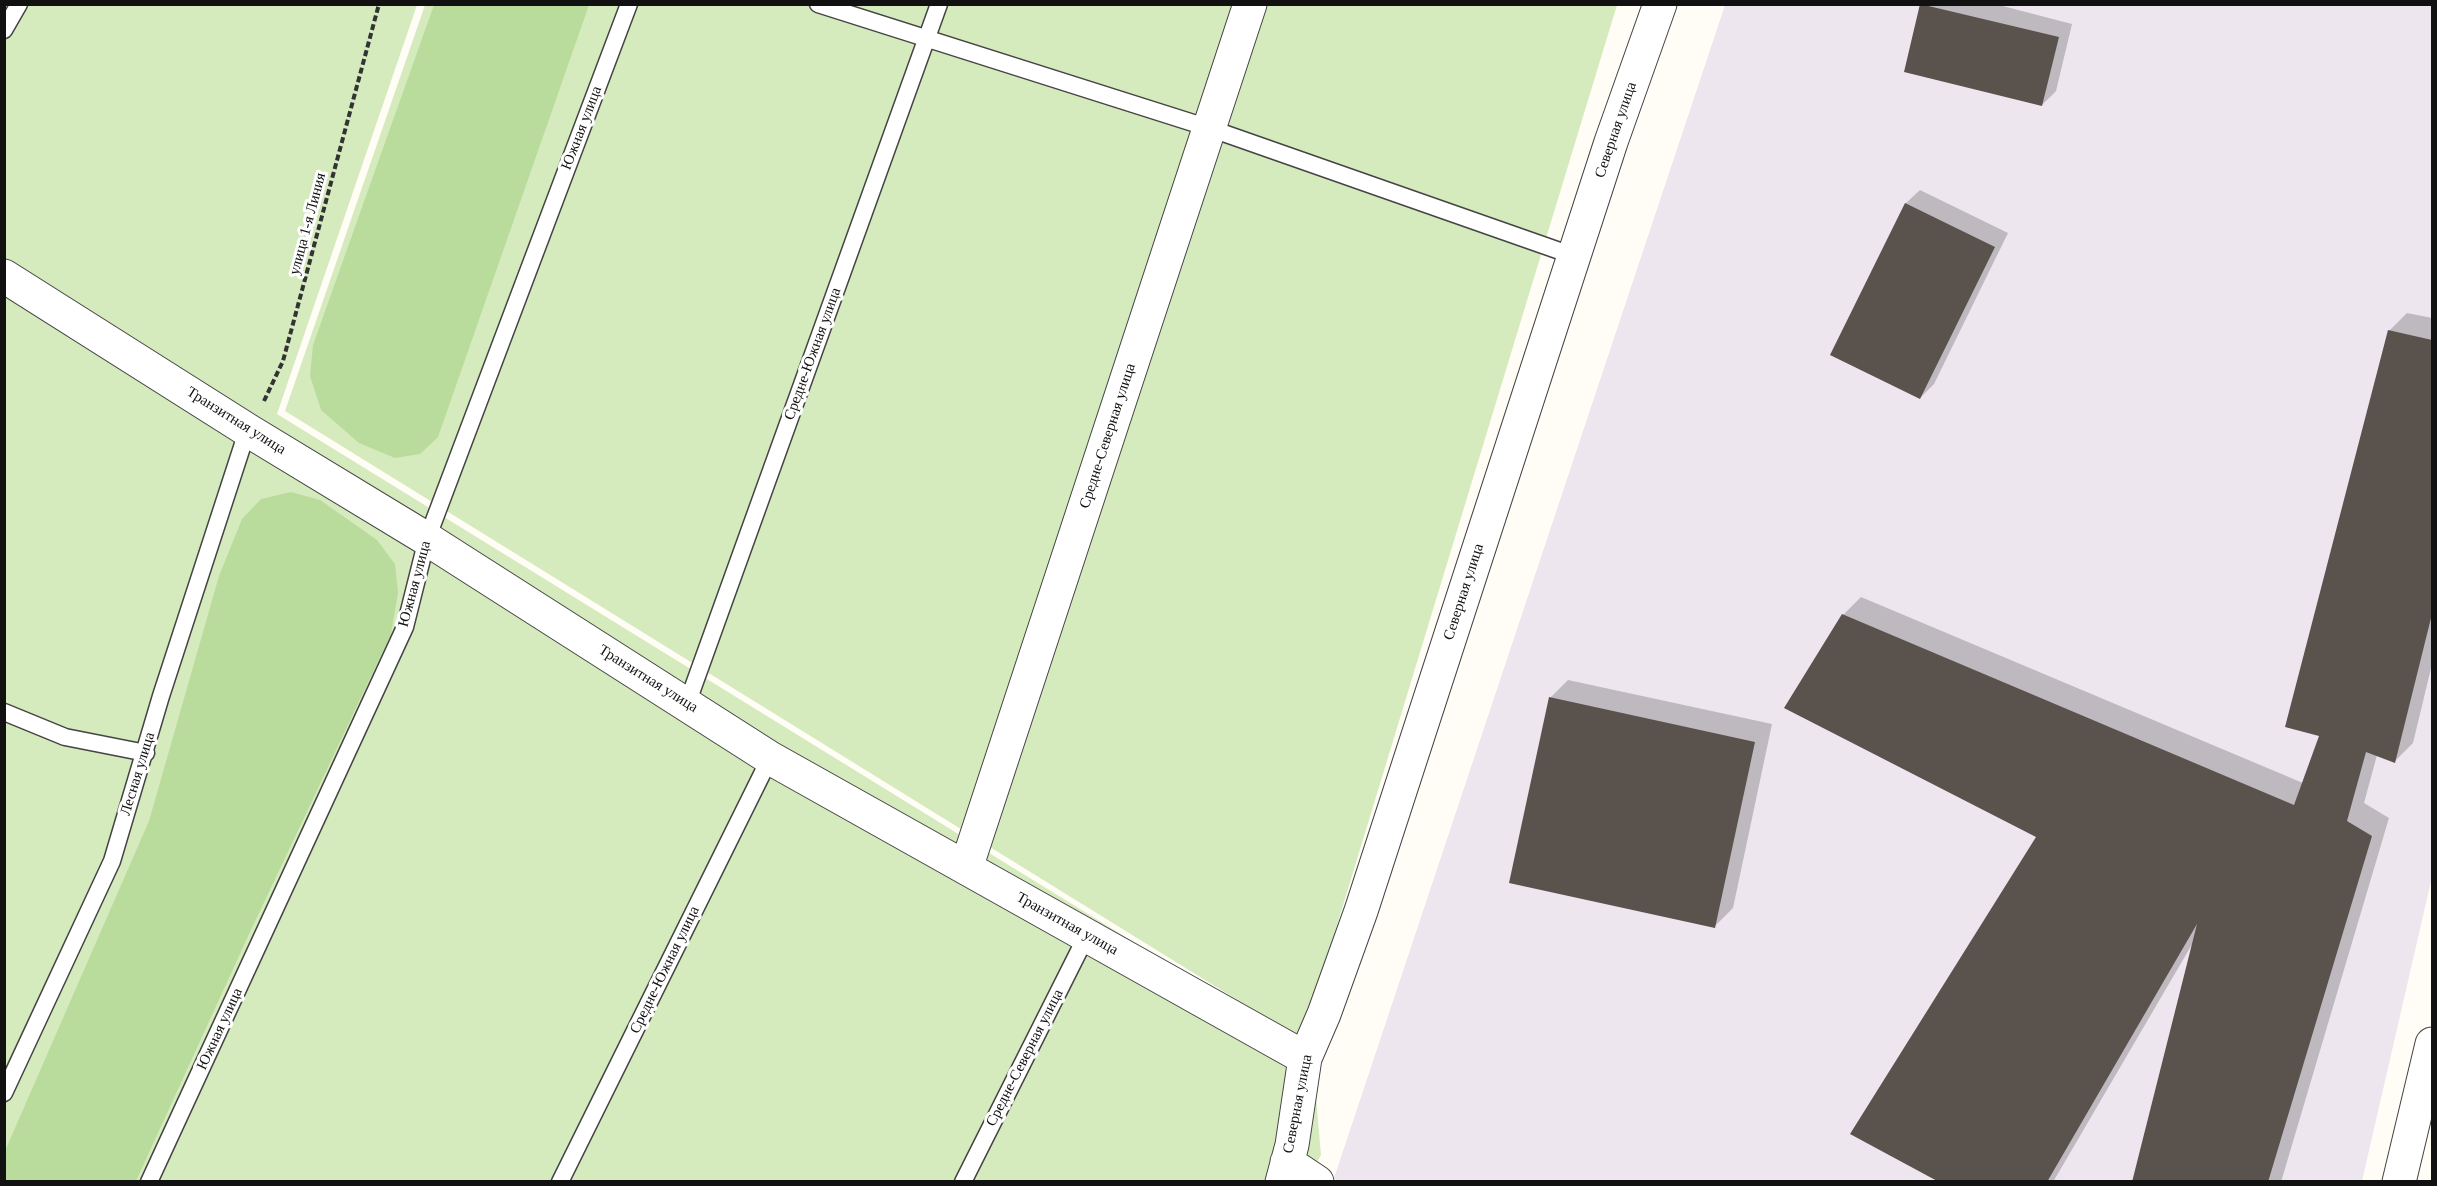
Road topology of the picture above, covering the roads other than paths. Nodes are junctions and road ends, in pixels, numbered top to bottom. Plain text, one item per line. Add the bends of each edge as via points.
1 (19, 4) edge
2 (629, 4) edge
3 (818, 4) edge
4 (939, 4) edge
5 (1250, 4) edge
6 (1660, 4) edge
7 (4, 30) edge
8 (927, 39) junction
9 (1209, 128) junction
10 (1574, 256) junction
11 (4, 276) edge
12 (246, 438) junction
13 (427, 539) junction
14 (687, 704) junction
15 (4, 712) edge
16 (146, 753) junction
17 (770, 758) junction
18 (966, 868) junction
19 (1087, 936) junction
20 (2433, 1044) edge
21 (1305, 1058) junction
22 (4, 1093) edge
23 (1285, 1172) edge
24 (149, 1182) edge
25 (560, 1182) edge
26 (963, 1182) edge
27 (1317, 1182) edge
28 (2399, 1182) edge

1 - 7 lane
2 - 13 lane, Южная улица
3 - 8 lane
4 - 8 lane, Средне-Южная улица
5 - 9 street, Средне-Северная улица
6 - 10 street, Северная улица
8 - 9 lane
8 - 14 lane, Средне-Южная улица
9 - 10 lane
9 - 18 street, Средне-Северная улица
10 - 21 street, Северная улица via 1361,911
11 - 12 street, Транзитная улица
12 - 13 street, Транзитная улица
12 - 16 lane, Лесная улица
13 - 14 street, Транзитная улица
13 - 24 lane, Южная улица via 405,627
14 - 17 street, Транзитная улица
15 - 16 lane via 65,736
16 - 22 lane, Лесная улица via 112,861
17 - 18 street, Транзитная улица
17 - 25 lane, Средне-Южная улица
18 - 19 street, Транзитная улица
19 - 21 street, Транзитная улица
19 - 26 lane, Средне-Северная улица
20 - 28 street
21 - 23 street, Северная улица
23 - 27 street

